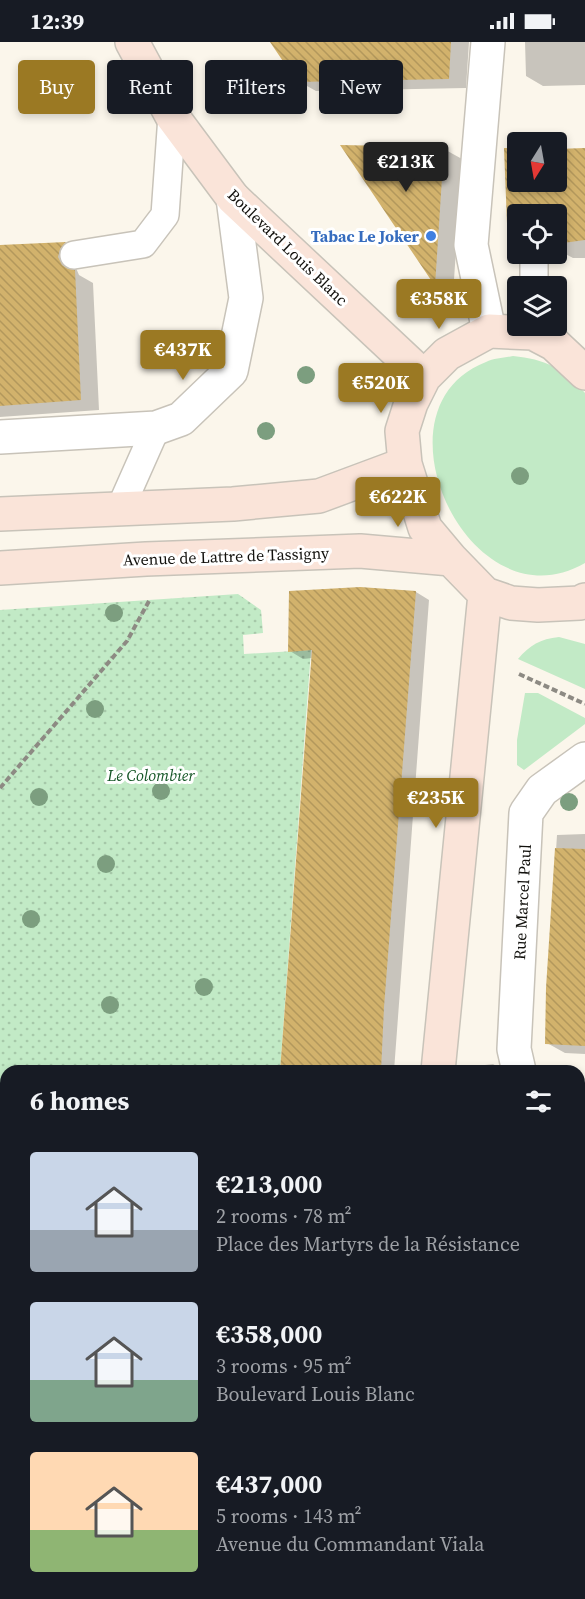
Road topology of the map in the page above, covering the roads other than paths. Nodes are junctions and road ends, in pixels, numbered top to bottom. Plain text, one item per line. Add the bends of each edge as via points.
1 (132, 42) edge
2 (488, 42) edge
3 (172, 116) junction
4 (234, 198) junction
5 (74, 255) dead end
6 (507, 330) edge
7 (489, 331) junction
8 (543, 336) edge
9 (585, 374) edge
10 (424, 377) junction
11 (156, 428) junction
12 (0, 437) edge
13 (405, 464) junction
14 (120, 508) junction
15 (0, 514) edge
16 (451, 559) junction
17 (0, 568) edge
18 (485, 594) junction
19 (583, 604) edge
20 (585, 759) edge
21 (439, 1065) edge
22 (518, 1065) edge

1 - 3 main road, Boulevard Louis Blanc
2 - 7 street via 471,245
3 - 4 main road, Boulevard Louis Blanc
3 - 5 lane via 165,214 143,244
4 - 10 main road, Boulevard Louis Blanc
4 - 11 street via 246,298 231,371 181,418
6 - 7 main road
7 - 10 main road via 447,354
8 - 9 main road
10 - 13 main road via 402,431
11 - 12 street
11 - 14 lane
13 - 14 main road via 319,496
13 - 16 main road via 425,528
14 - 15 main road
16 - 17 main road, Avenue de Lattre de Tassigny via 360,551
16 - 18 main road
18 - 19 main road via 511,603
18 - 21 main road
20 - 22 street, Rue Marcel Paul via 542,790 526,813 514,1049

